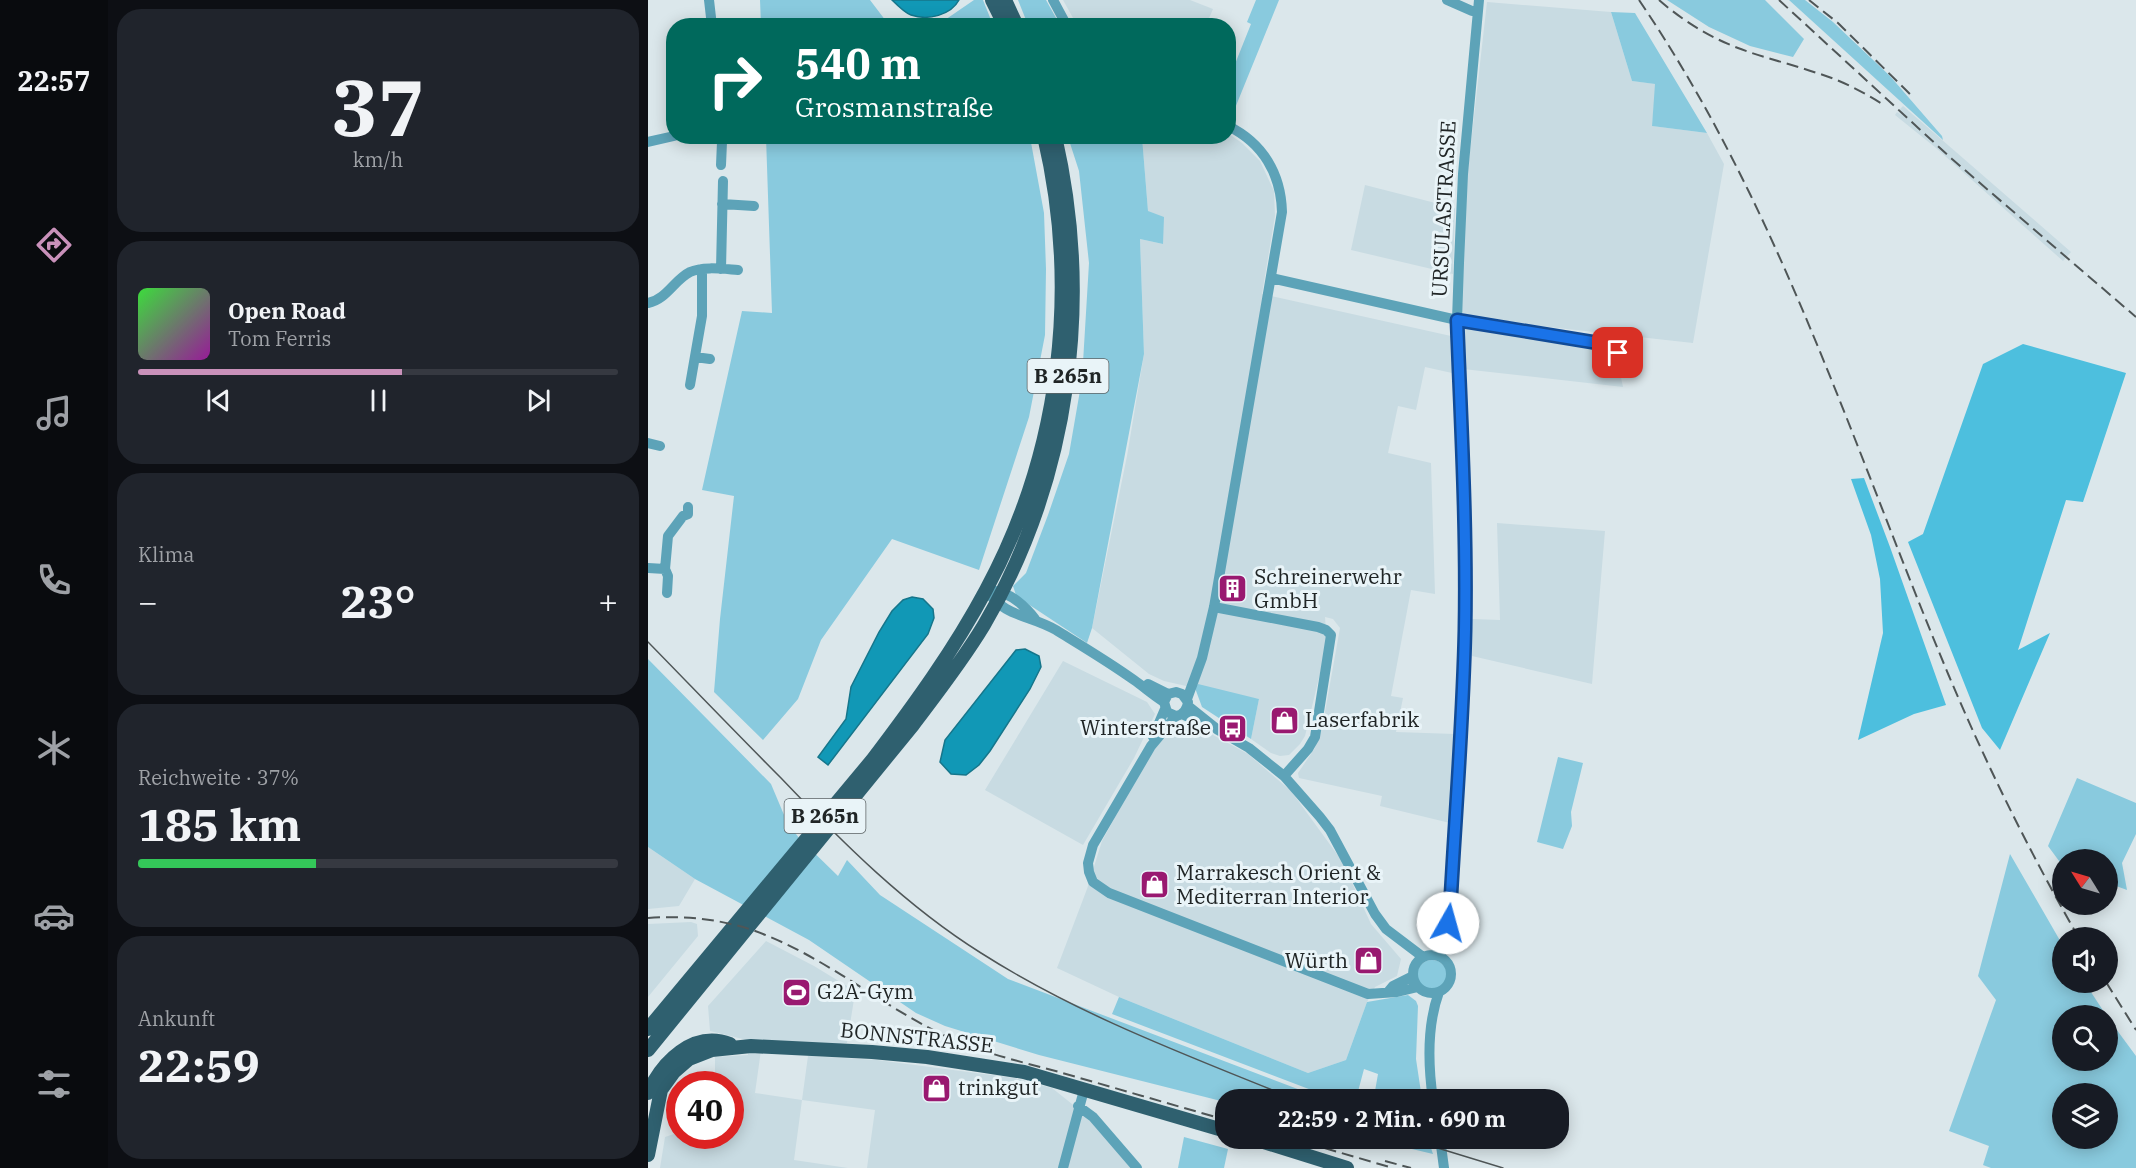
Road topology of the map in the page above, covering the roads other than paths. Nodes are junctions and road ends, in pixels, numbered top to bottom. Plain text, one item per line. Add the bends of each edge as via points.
1 (709, 0) edge
2 (992, 0) edge
3 (1005, 0) edge
4 (1053, 0) edge
5 (1447, 0) edge
6 (1479, 5) edge
7 (711, 18) edge
8 (1001, 18) edge
9 (1013, 18) edge
10 (1063, 18) edge
11 (1236, 131) edge
12 (666, 138) edge
13 (648, 142) edge
14 (722, 144) edge
15 (1046, 144) edge
16 (1056, 144) edge
17 (721, 165) dead end
18 (723, 181) dead end
19 (722, 204) junction
20 (754, 206) dead end
21 (702, 269) junction
22 (721, 269) junction
23 (738, 270) dead end
24 (1271, 279) junction
25 (648, 303) edge
26 (1457, 320) junction
27 (1618, 353) dead end
28 (695, 357) junction
29 (710, 359) dead end
30 (690, 385) dead end
31 (648, 443) edge
32 (660, 446) dead end
33 (688, 507) dead end
34 (648, 568) edge
35 (664, 569) junction
36 (986, 590) junction
37 (667, 594) dead end
38 (999, 598) junction
39 (1214, 607) junction
40 (1199, 665) junction
41 (1168, 699) junction
42 (1183, 709) junction
43 (1151, 746) junction
44 (1284, 776) junction
45 (1440, 957) junction
46 (1417, 966) junction
47 (1422, 989) junction
48 (1388, 992) junction
49 (1439, 992) junction
50 (1431, 1027) junction
51 (648, 1029) edge
52 (740, 1047) junction
53 (648, 1050) edge
54 (1433, 1089) edge
55 (1084, 1090) junction
56 (648, 1093) edge
57 (1078, 1106) junction
58 (1215, 1128) edge
59 (1286, 1149) edge
60 (1441, 1149) edge
61 (648, 1155) edge
62 (1063, 1168) edge
63 (1137, 1168) edge
64 (1347, 1168) edge
65 (1444, 1168) edge

1 - 7 street
2 - 8 main road
3 - 9 main road
4 - 10 street
5 - 6 street via 1472,10
6 - 26 street, URSULASTRASSE via 1462,184
11 - 24 street via 1259,148 1272,166 1280,188 1282,212
12 - 13 street
14 - 17 street
15 - 36 main road, B 265n via 1059,217 1063,298 1060,341 1046,428 1033,474 1013,533
16 - 38 main road, B 265n via 1072,244 1069,371 1044,489
18 - 19 street
19 - 20 street
19 - 22 street
21 - 22 street
21 - 25 street via 689,273 659,299
21 - 28 street via 702,316
22 - 23 street
24 - 26 street
24 - 39 street
26 - 27 street via 1598,343
26 - 45 street, URSULASTRASSE via 1465,630 1450,912
28 - 29 street
28 - 30 street
31 - 32 street
33 - 35 street via 688,514 668,536
34 - 35 street
35 - 37 street via 668,576
36 - 38 street
36 - 51 main road, B 265n via 932,678 873,759
38 - 41 street via 1023,618 1035,619
38 - 53 main road, B 265n via 950,676 913,725
39 - 40 street
39 - 44 street via 1318,627 1331,635 1315,737
40 - 41 street
40 - 42 street
41 - 42 street via 1169,714
41 - 42 street via 1182,694
41 - 43 street
42 - 43 street
42 - 44 street via 1249,748
43 - 48 street via 1093,845 1088,863 1093,882 1158,914 1368,994
44 - 46 street via 1320,817 1374,914
45 - 46 street
45 - 49 street, URSULASTRASSE via 1450,967 1451,979
46 - 47 street, URSULASTRASSE
46 - 48 street
47 - 48 street
47 - 49 street
47 - 50 street, URSULASTRASSE via 1428,997
49 - 50 street, URSULASTRASSE
50 - 54 street, URSULASTRASSE
52 - 55 main road, BONNSTRASSE via 927,1058 1024,1072
52 - 56 main road via 704,1041 684,1049 666,1062
52 - 61 main road via 712,1050 689,1059 674,1072 662,1090
55 - 57 street
55 - 58 main road, BONNSTRASSE
57 - 62 street
57 - 63 street
59 - 64 main road
60 - 65 street

